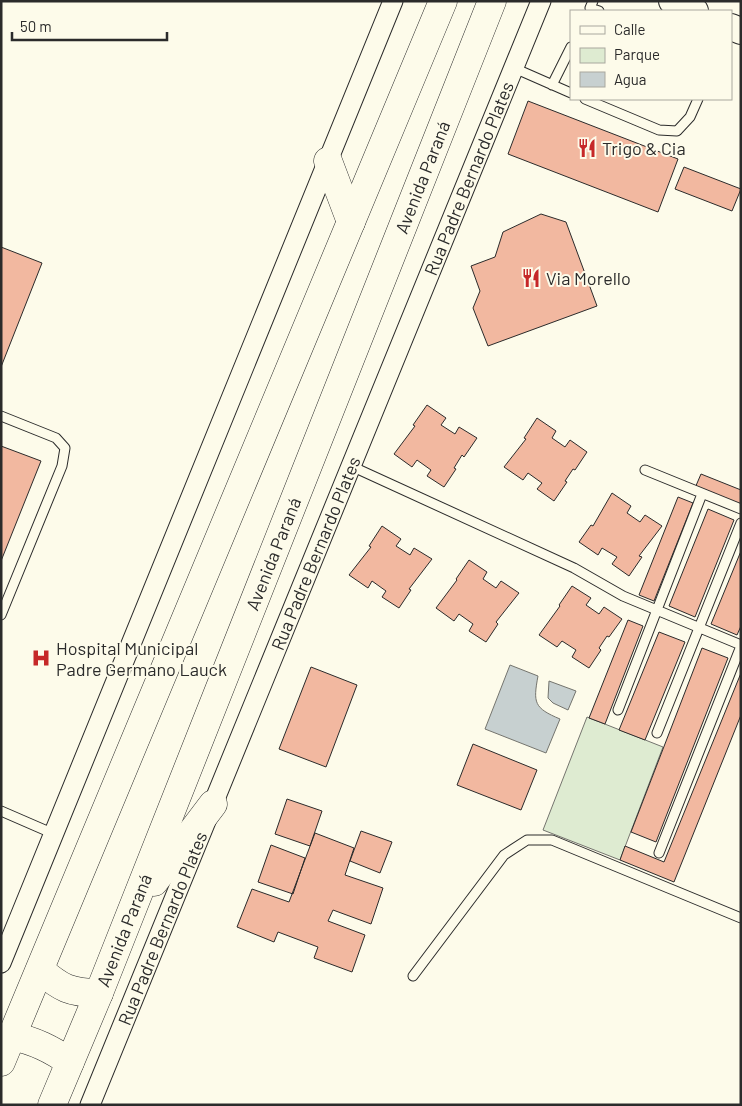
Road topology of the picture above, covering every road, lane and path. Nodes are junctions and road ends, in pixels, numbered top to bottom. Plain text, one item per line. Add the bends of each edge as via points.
1 (393, 1) edge
2 (443, 1) edge
3 (492, 1) edge
4 (541, 1) edge
5 (672, 1) edge
6 (693, 10) edge
7 (570, 48) edge
8 (514, 68) junction
9 (552, 85) junction
10 (570, 93) edge
11 (587, 100) edge
12 (698, 100) edge
13 (328, 161) junction
14 (351, 222) junction
15 (1, 416) edge
16 (351, 466) junction
17 (645, 470) dead end
18 (702, 494) junction
19 (741, 509) edge
20 (741, 523) edge
21 (656, 610) junction
22 (1, 615) edge
23 (699, 628) junction
24 (741, 646) edge
25 (618, 710) dead end
26 (658, 733) dead end
27 (213, 804) junction
28 (1, 811) edge
29 (54, 834) junction
30 (659, 853) dead end
31 (741, 918) edge
32 (127, 920) junction
33 (1, 963) edge
34 (40, 970) junction
35 (413, 976) dead end
36 (98, 993) junction
37 (12, 1036) junction
38 (1, 1062) edge
39 (70, 1062) junction
40 (52, 1105) edge
41 (90, 1105) edge

1 - 13 street
2 - 14 main road
3 - 32 main road, Avenida Paraná
4 - 8 street, Rua Padre Bernardo Plates
5 - 6 main road
7 - 9 lane
8 - 9 lane
8 - 16 street, Rua Padre Bernardo Plates
9 - 10 lane
11 - 12 lane via 659,130 676,131 690,117
13 - 14 main road
13 - 29 street
14 - 34 main road
15 - 22 lane via 56,438 65,448 62,466
16 - 21 lane via 574,568 623,596
16 - 27 street, Rua Padre Bernardo Plates
17 - 18 lane
18 - 19 lane
18 - 21 lane
20 - 23 lane
21 - 23 lane
21 - 25 lane
23 - 24 lane
23 - 26 lane
24 - 30 lane
27 - 32 main road
27 - 41 street, Rua Padre Bernardo Plates
28 - 29 lane
29 - 33 street
31 - 35 lane via 552,840 527,840 504,855
32 - 36 main road, Avenida Paraná
34 - 36 main road via 64,988
34 - 37 main road
36 - 39 main road, Avenida Paraná
37 - 38 main road
37 - 39 main road via 50,1048
39 - 40 main road, Avenida Paraná

